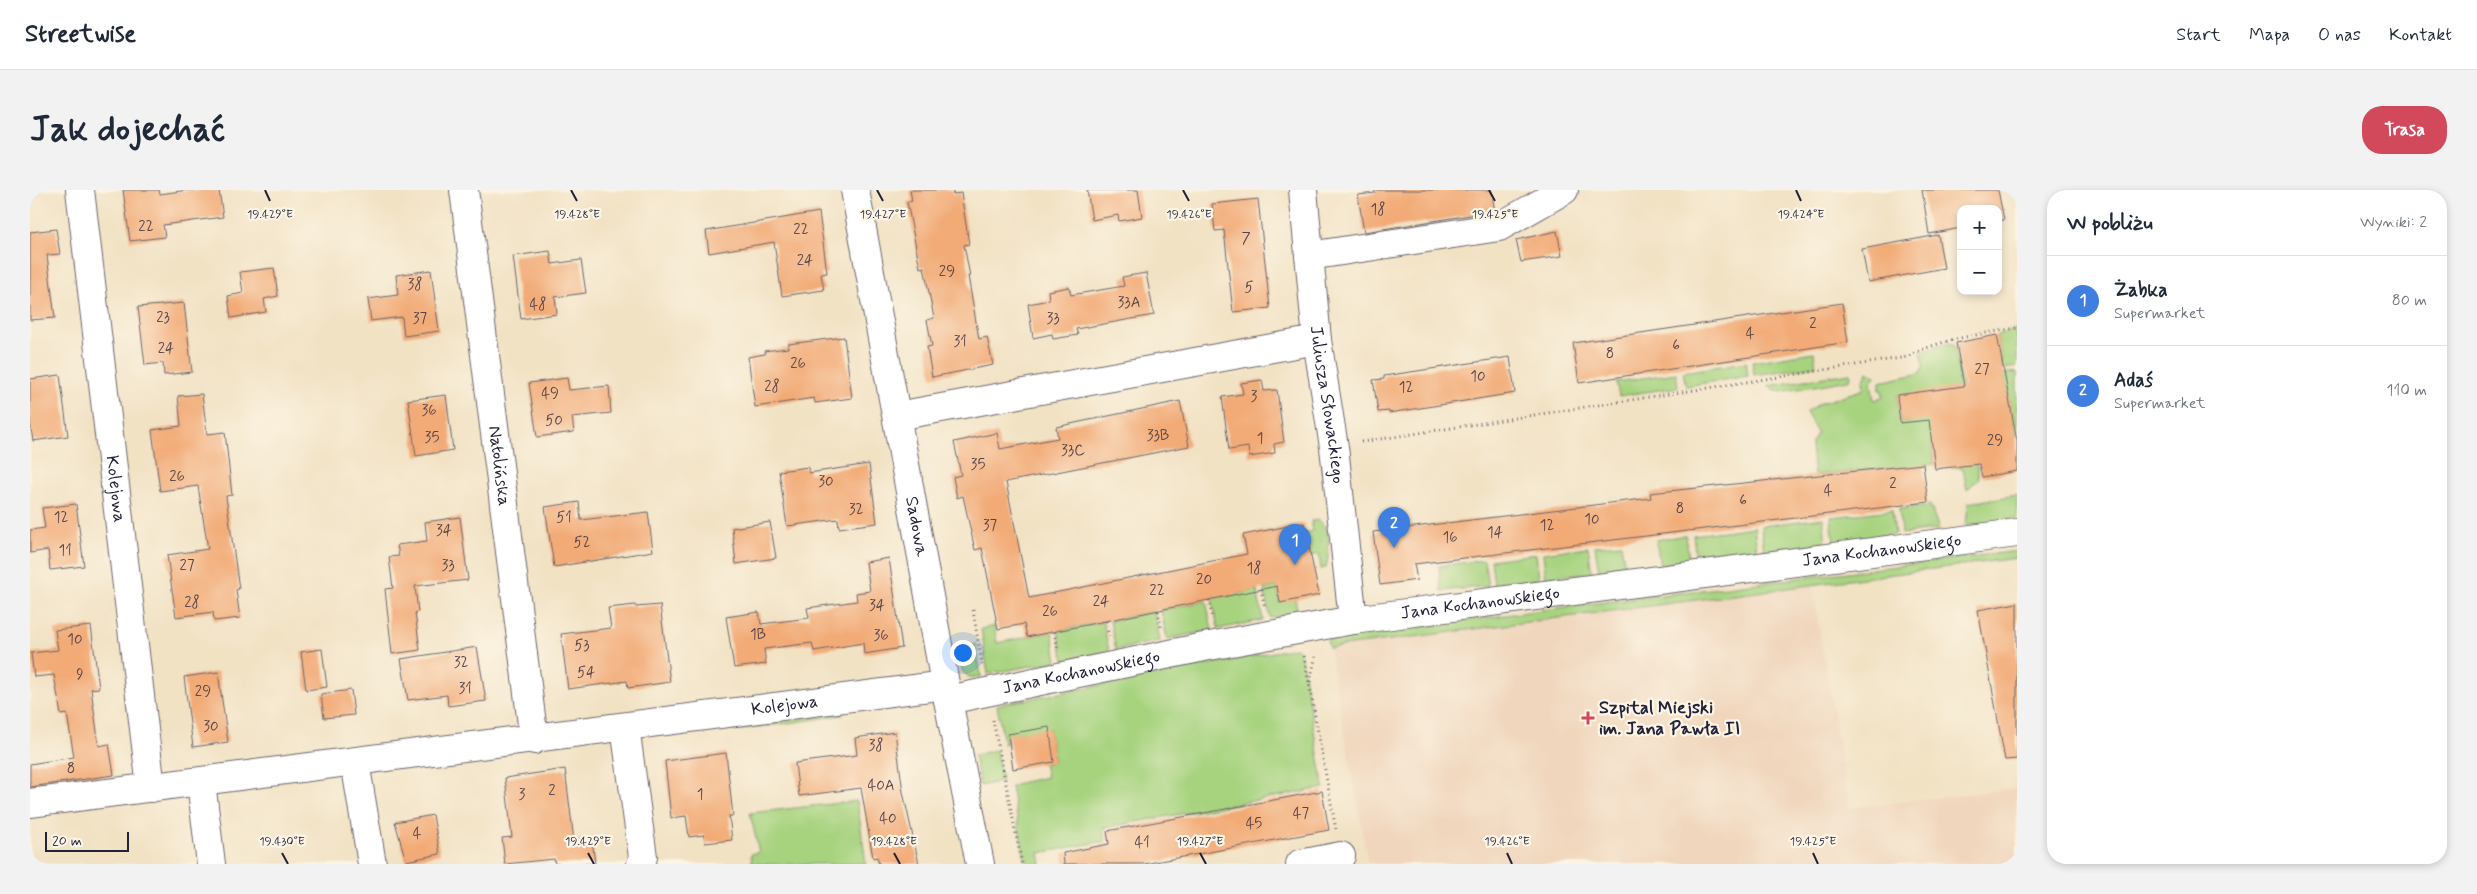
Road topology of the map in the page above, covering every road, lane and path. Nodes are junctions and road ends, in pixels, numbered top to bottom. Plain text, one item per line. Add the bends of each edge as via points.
1 (80, 190) edge
2 (464, 190) edge
3 (855, 190) edge
4 (1303, 190) edge
5 (1564, 190) edge
6 (1309, 256) junction
7 (2017, 328) edge
8 (1317, 340) junction
9 (897, 416) junction
10 (1334, 447) junction
11 (2017, 533) edge
12 (973, 610) dead end
13 (1354, 620) junction
14 (1299, 630) junction
15 (987, 692) junction
16 (946, 693) junction
17 (625, 727) junction
18 (534, 740) junction
19 (355, 762) junction
20 (200, 782) junction
21 (151, 788) junction
22 (30, 803) edge
23 (1340, 856) joint
24 (211, 864) edge
25 (372, 864) edge
26 (641, 864) edge
27 (980, 864) edge
28 (1022, 864) edge
29 (1300, 864) edge

1 - 21 street, Kolejowa
2 - 18 street, Natolińska
3 - 9 street, Sadowa
4 - 6 street, Juliusza Słowackiego
5 - 6 street via 1500,228
6 - 8 street, Juliusza Słowackiego
7 - 10 path via 1922,348 1907,357
8 - 9 street
8 - 10 street, Juliusza Słowackiego
9 - 16 street, Sadowa
10 - 13 street, Juliusza Słowackiego
11 - 13 street, Jana Kochanowskiego
12 - 15 path
13 - 14 street, Jana Kochanowskiego
14 - 15 street, Jana Kochanowskiego
14 - 23 path
15 - 16 street, Jana Kochanowskiego
15 - 28 path
16 - 17 street, Kolejowa
16 - 27 street, Sadowa
17 - 18 street, Kolejowa
17 - 26 street via 643,857
18 - 19 street, Kolejowa
19 - 20 street, Kolejowa
19 - 25 street
20 - 21 street, Kolejowa
20 - 24 street
21 - 22 street, Kolejowa
23 - 29 street

